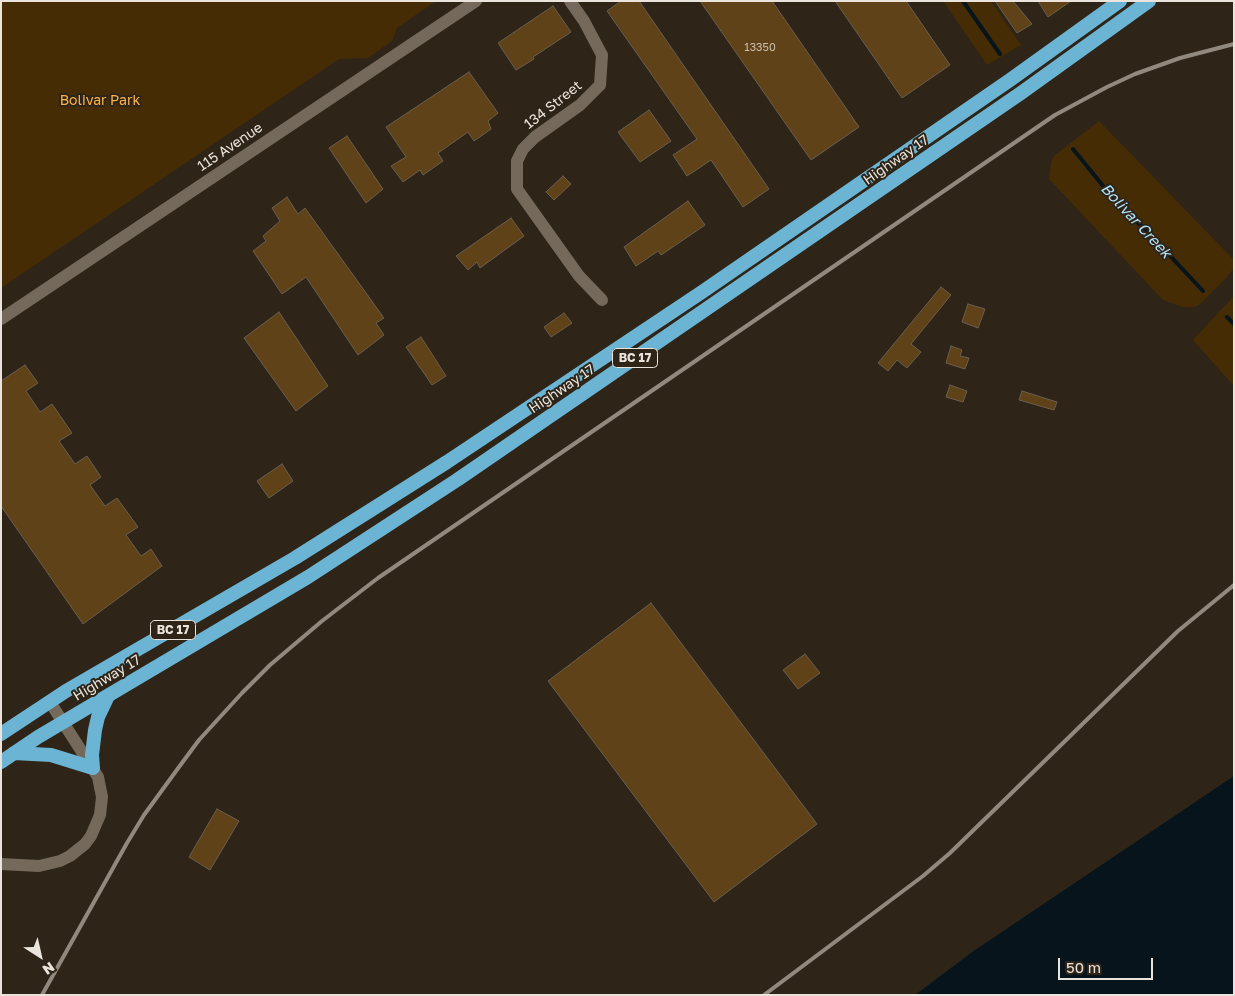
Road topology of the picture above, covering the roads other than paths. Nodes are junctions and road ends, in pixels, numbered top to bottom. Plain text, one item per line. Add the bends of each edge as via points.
1 (476, 1) edge
2 (570, 1) edge
3 (1120, 1) edge
4 (1149, 1) edge
5 (602, 300) dead end
6 (1, 319) edge
7 (108, 696) junction
8 (50, 702) junction
9 (63, 722) junction
10 (1, 734) edge
11 (14, 753) junction
12 (1, 762) edge
13 (93, 768) junction
14 (1, 864) edge

1 - 6 street, 115 Avenue
2 - 5 street, 134 Street via 602,55 600,85 580,105 523,149 517,161 517,189 579,276
3 - 8 highway, Highway 17 / BC 17 via 702,292 447,462 265,576
4 - 7 highway, Highway 17 / BC 17 via 1013,99 457,480 308,577
7 - 9 highway, Highway 17 / BC 17
7 - 13 highway via 95,730
8 - 9 street
8 - 10 highway, Highway 17 / BC 17
9 - 11 highway, Highway 17 / BC 17
9 - 13 street
11 - 12 highway, Highway 17 / BC 17
11 - 13 highway via 51,755
13 - 14 street via 102,797 100,815 85,844 60,862 39,866

